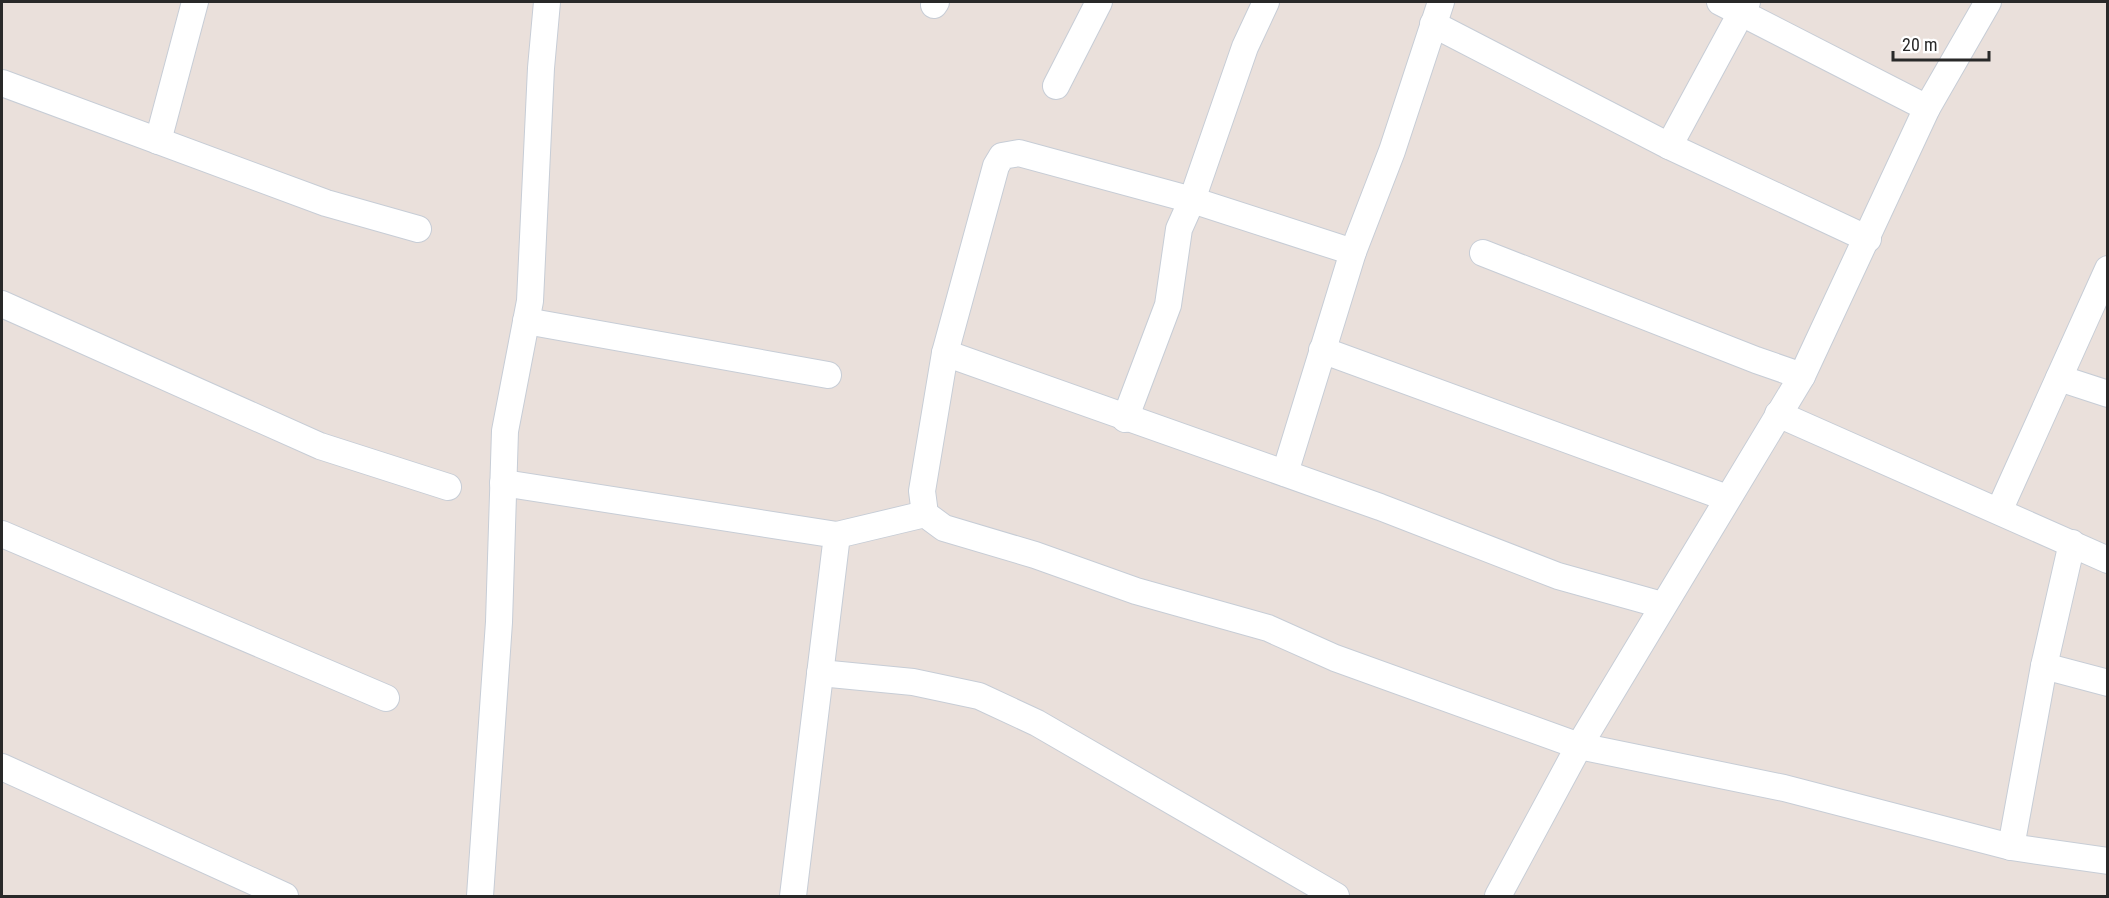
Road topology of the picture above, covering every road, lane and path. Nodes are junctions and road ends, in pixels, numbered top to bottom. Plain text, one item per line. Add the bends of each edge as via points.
1 (195, 2) edge
2 (547, 2) edge
3 (1099, 2) edge
4 (1266, 2) edge
5 (1988, 2) edge
6 (1736, 5) edge
7 (1437, 13) edge
8 (2, 83) edge
9 (1056, 86) dead end
10 (1927, 108) junction
11 (158, 141) junction
12 (1669, 146) junction
13 (1192, 200) junction
14 (418, 230) dead end
15 (1868, 239) junction
16 (1353, 252) junction
17 (1483, 253) dead end
18 (2108, 269) edge
19 (2, 304) edge
20 (526, 321) junction
21 (1322, 350) junction
22 (945, 353) junction
23 (828, 375) dead end
24 (1802, 376) junction
25 (2060, 378) junction
26 (2108, 394) edge
27 (1778, 414) junction
28 (1125, 419) junction
29 (1285, 473) junction
30 (503, 483) junction
31 (448, 487) dead end
32 (1727, 498) junction
33 (1999, 511) junction
34 (926, 514) junction
35 (2, 534) edge
36 (837, 535) junction
37 (2072, 543) junction
38 (2108, 560) edge
39 (1662, 605) junction
40 (2044, 666) junction
41 (820, 673) junction
42 (2108, 683) edge
43 (386, 698) dead end
44 (1579, 746) junction
45 (2, 767) edge
46 (2011, 847) junction
47 (2108, 861) edge
48 (1301, 888) edge
49 (285, 897) edge
50 (480, 897) edge
51 (793, 897) edge
52 (1336, 897) edge
53 (1498, 897) edge

1 - 11 street
2 - 20 street
3 - 9 street
4 - 13 street via 1245,47
5 - 10 street
6 - 10 street
6 - 12 street
7 - 12 street
7 - 16 street via 1411,97
8 - 11 street
10 - 15 street
11 - 14 street via 326,203
12 - 15 street
13 - 16 street
13 - 22 street via 1018,153 1002,156
13 - 28 street via 1179,229 1168,305
15 - 24 street
16 - 21 street
17 - 24 street
18 - 25 street
19 - 31 street via 320,446
20 - 23 street
20 - 30 street via 505,431
21 - 29 street
21 - 32 street
22 - 28 street via 1063,393
22 - 34 street via 922,490
24 - 27 street
25 - 26 street
25 - 33 street
27 - 32 street
27 - 33 street
28 - 29 street
29 - 39 street via 1558,576
30 - 36 street
30 - 50 street via 499,622
32 - 39 street
33 - 37 street
34 - 36 street
34 - 44 street via 944,528 1136,591 1268,628 1335,658
35 - 43 street
36 - 41 street
37 - 38 street
37 - 40 street
39 - 44 street
40 - 42 street
40 - 46 street
41 - 48 street via 913,682 980,696 1037,723
41 - 51 street
44 - 46 street via 1785,788
44 - 53 street
45 - 49 street
46 - 47 street
48 - 52 street

